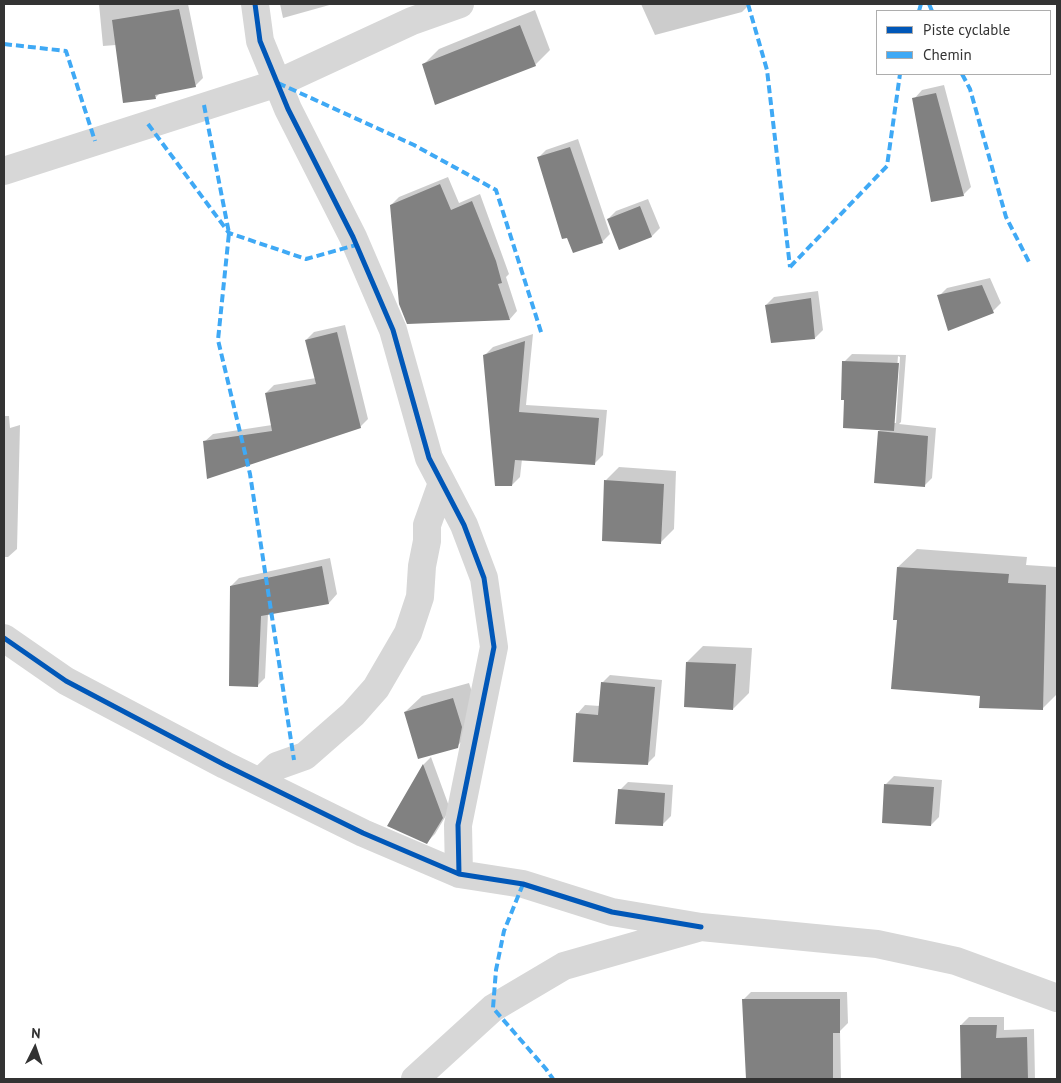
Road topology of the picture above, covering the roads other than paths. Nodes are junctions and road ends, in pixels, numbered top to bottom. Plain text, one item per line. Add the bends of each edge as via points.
1 (255, 4) edge
2 (460, 4) edge
3 (410, 13) edge
4 (278, 82) junction
5 (4, 172) edge
6 (442, 483) junction
7 (4, 638) edge
8 (260, 782) junction
9 (459, 874) junction
10 (701, 927) junction
11 (1057, 998) edge
12 (415, 1079) edge

1 - 4 street via 260,40
2 - 3 street
3 - 4 street
4 - 5 street
4 - 6 street via 309,153 353,236 393,330 429,458
6 - 8 street via 426,525 428,541 420,597 408,633 376,688 354,714 305,756 277,766
6 - 9 street via 464,525 484,578 494,647 458,825
7 - 8 street via 66,681
8 - 9 street via 363,833
9 - 10 street via 523,884 612,912
10 - 11 street via 877,944 956,961
10 - 12 street via 564,966 494,1008

